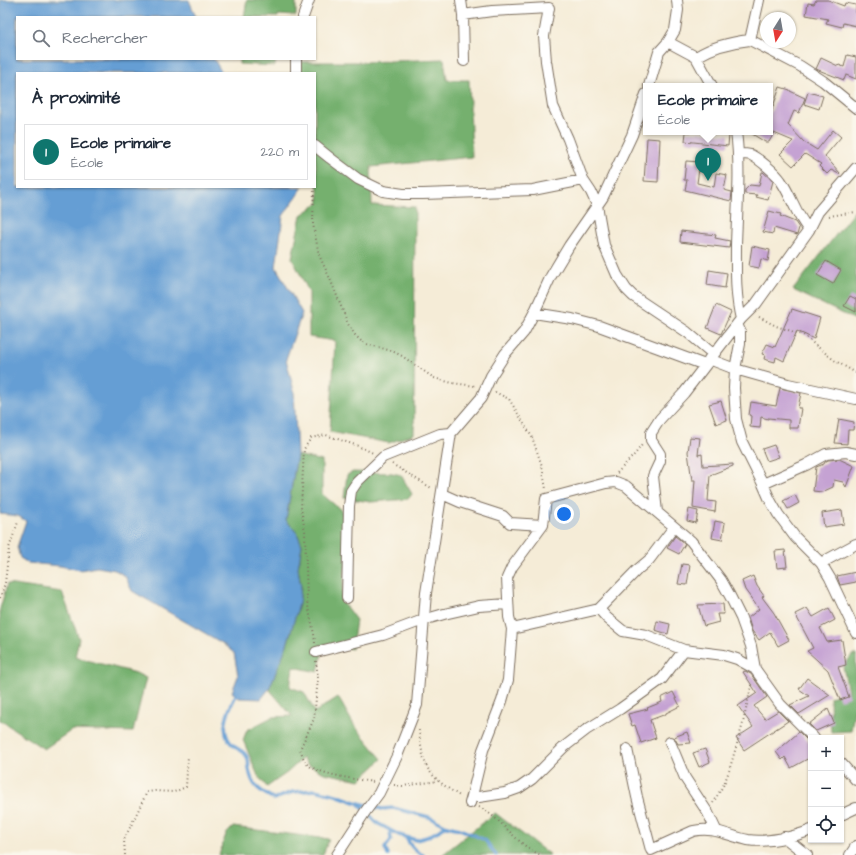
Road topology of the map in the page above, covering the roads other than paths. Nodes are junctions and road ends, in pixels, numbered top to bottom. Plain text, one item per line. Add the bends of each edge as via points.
1 (309, 0) edge
2 (462, 0) edge
3 (677, 0) edge
4 (759, 0) edge
5 (549, 4) edge
6 (463, 15) junction
7 (303, 16) edge
8 (750, 40) junction
9 (668, 42) junction
10 (696, 57) junction
11 (296, 60) edge
12 (464, 61) dead end
13 (296, 72) edge
14 (649, 83) edge
15 (710, 83) edge
16 (643, 103) edge
17 (856, 108) edge
18 (736, 135) edge
19 (316, 147) edge
20 (739, 154) junction
21 (856, 168) edge
22 (583, 180) junction
23 (597, 205) junction
24 (809, 230) junction
25 (534, 313) junction
26 (739, 321) junction
27 (709, 359) junction
28 (735, 369) junction
29 (856, 399) edge
30 (451, 433) junction
31 (856, 454) edge
32 (763, 484) junction
33 (442, 494) junction
34 (657, 512) junction
35 (544, 525) junction
36 (674, 527) junction
37 (856, 544) edge
38 (821, 563) junction
39 (347, 598) dead end
40 (508, 604) junction
41 (598, 609) junction
42 (424, 620) junction
43 (512, 629) junction
44 (856, 634) edge
45 (684, 650) junction
46 (316, 652) road end
47 (754, 669) junction
48 (811, 735) edge
49 (670, 742) dead end
50 (627, 749) dead end
51 (844, 766) edge
52 (856, 780) edge
53 (856, 808) edge
54 (844, 814) edge
55 (716, 830) junction
56 (808, 831) edge
57 (784, 837) junction
58 (856, 846) edge
59 (804, 854) edge
60 (337, 855) edge
61 (850, 855) edge

1 - 7 street
2 - 6 street
3 - 9 street via 675,30
4 - 8 street
5 - 6 street
5 - 22 street via 544,36 553,106
6 - 12 street
8 - 10 street via 719,46
8 - 17 street via 823,81
9 - 10 street
9 - 14 street via 659,52
10 - 15 street
11 - 13 street
16 - 23 street via 632,136 608,188
18 - 20 street
19 - 22 street via 358,179 383,191 403,194 533,190
20 - 24 street via 750,155 777,176 798,216
20 - 26 street via 736,265
21 - 24 street via 818,212
22 - 23 street
23 - 25 street via 550,276
23 - 27 street via 604,245 626,289 687,332
24 - 26 street via 756,304
25 - 27 street via 599,326
25 - 30 street via 524,332 504,354 481,398
26 - 27 street
26 - 28 street via 740,344
27 - 28 street
27 - 34 street via 651,433 651,440 660,454 660,461 653,476
28 - 29 street
28 - 32 street via 736,419 745,451
30 - 33 street
30 - 39 street via 440,434 383,457 351,491
31 - 32 street via 826,454 806,466
32 - 38 street via 778,514 795,537
33 - 35 street via 503,516 510,523
33 - 42 street
34 - 35 street via 626,486 616,482 606,483 546,499
34 - 36 street
35 - 40 street via 508,574
36 - 41 street via 649,560
36 - 47 street via 691,541 721,580 741,618 751,646
37 - 38 street
38 - 44 street
40 - 42 street via 464,609
40 - 43 street
41 - 43 street
41 - 45 street via 623,632 646,635
42 - 46 street via 383,635
42 - 60 street via 416,705 397,756 379,793
43 - 45 street via 508,680 483,750 471,799 505,793 519,788 532,779 564,747 586,730 662,679
45 - 47 street via 724,655
47 - 48 street via 780,704
49 - 55 street via 685,778
50 - 55 street via 651,850 693,831
51 - 52 street
53 - 54 street
55 - 57 street via 747,840
56 - 57 street
57 - 59 street
58 - 61 street

